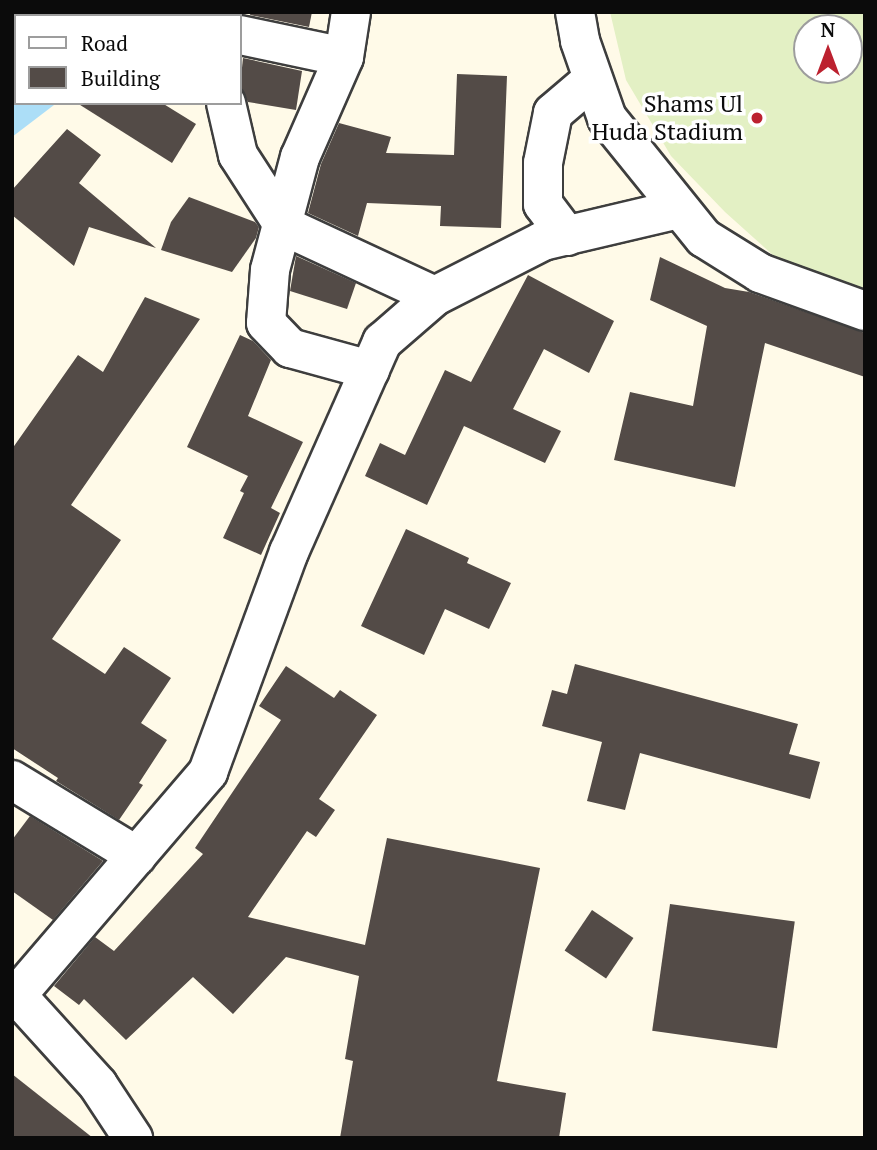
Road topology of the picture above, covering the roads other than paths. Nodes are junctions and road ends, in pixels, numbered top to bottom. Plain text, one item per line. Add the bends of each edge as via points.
1 (351, 12) edge
2 (575, 12) edge
3 (242, 33) edge
4 (344, 57) junction
5 (593, 79) junction
6 (226, 105) edge
7 (678, 209) junction
8 (284, 226) junction
9 (567, 236) junction
10 (435, 296) junction
11 (865, 311) edge
12 (370, 370) junction
13 (12, 779) edge
14 (136, 856) junction
15 (15, 993) edge
16 (133, 1138) edge

1 - 4 street
2 - 5 street
3 - 4 street
4 - 8 street via 300,157
5 - 7 street via 607,118
5 - 9 street via 553,113 543,163 543,204
6 - 8 street via 238,155
7 - 9 street
7 - 11 street via 704,238 761,273
8 - 10 street
8 - 12 street via 270,270 266,323 290,348
9 - 10 street via 543,241
10 - 12 street via 382,342
12 - 14 street via 289,552 208,772
13 - 14 street
14 - 15 street
15 - 16 street via 98,1085

